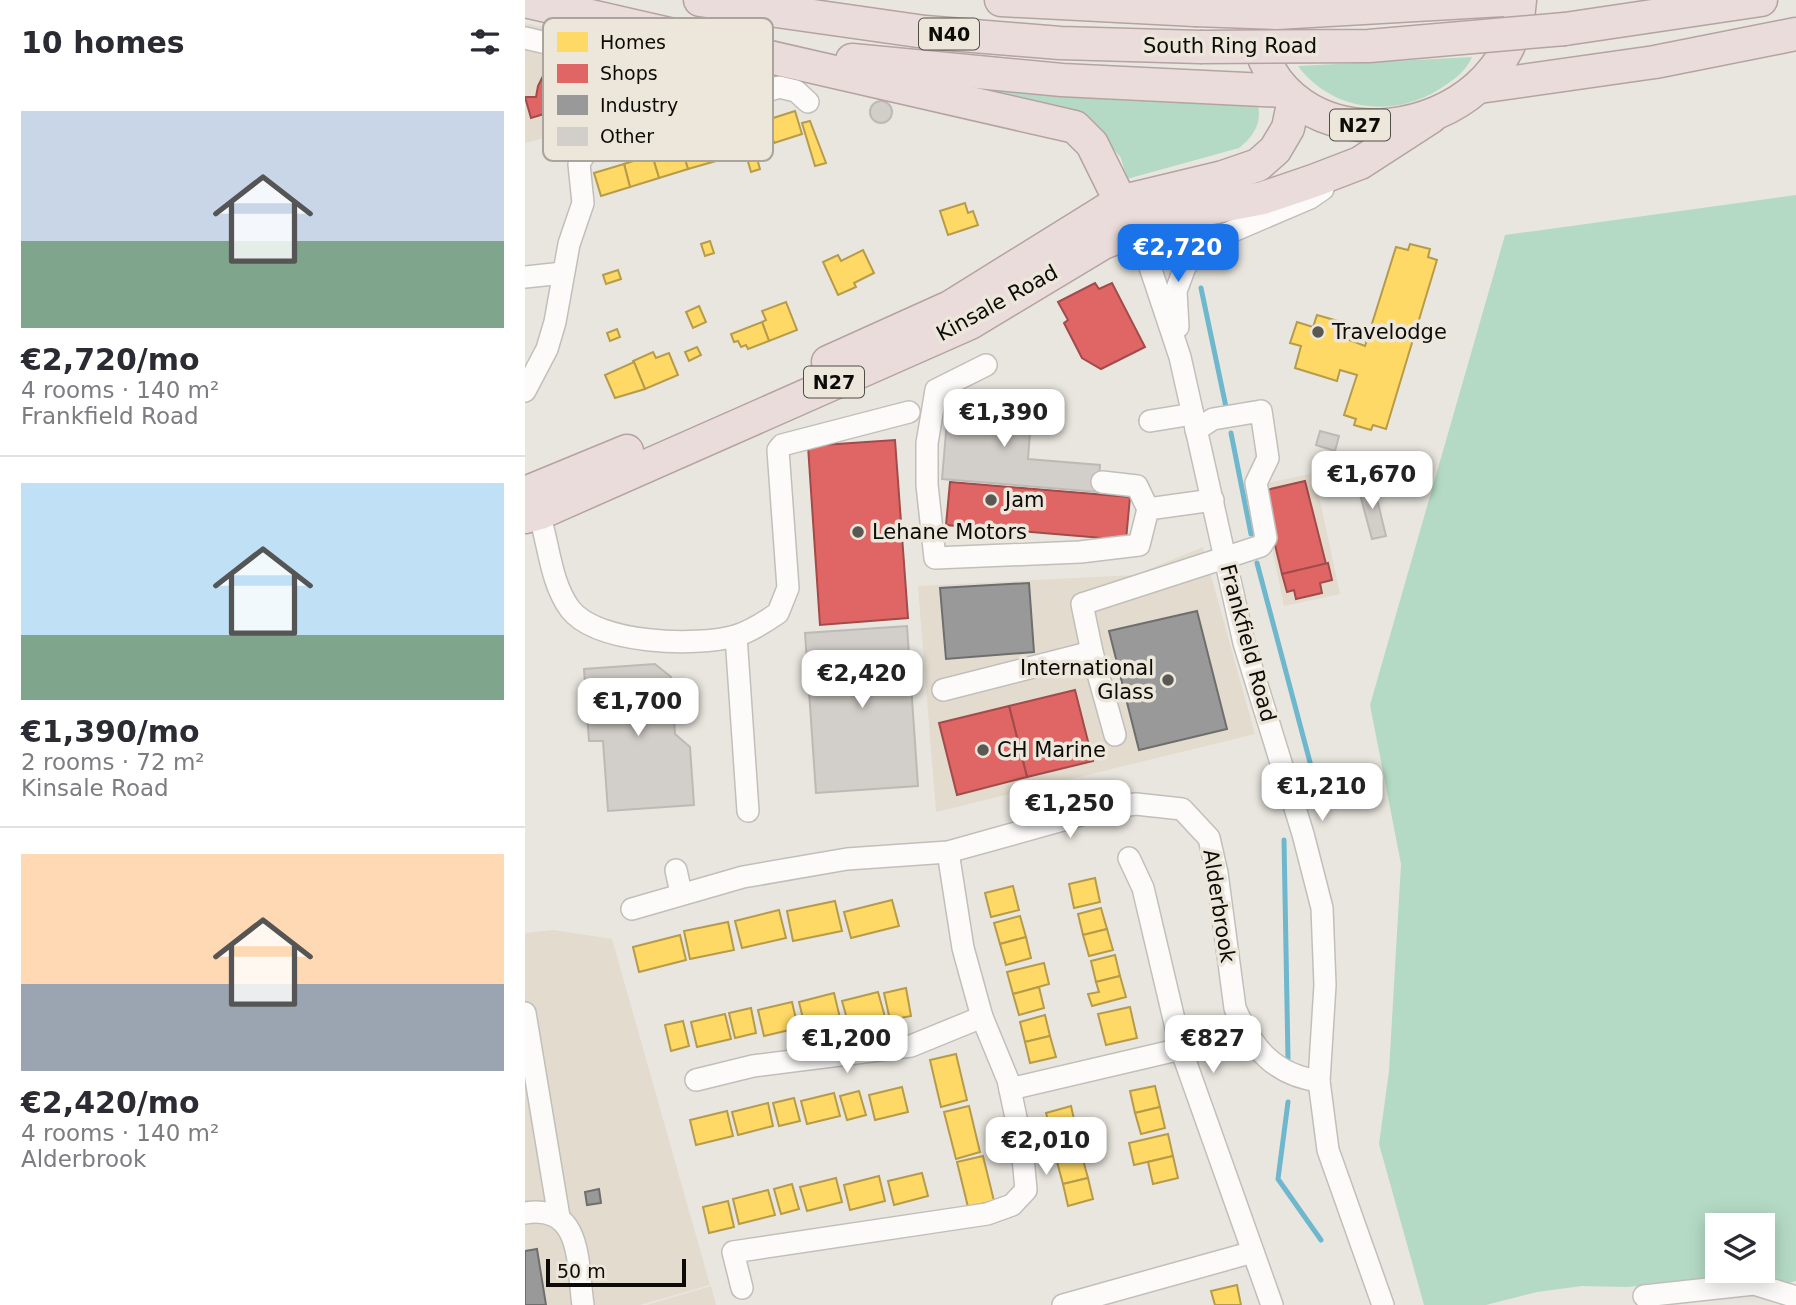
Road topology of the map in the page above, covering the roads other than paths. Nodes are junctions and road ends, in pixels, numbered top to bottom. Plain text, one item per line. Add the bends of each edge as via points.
1 (700, 0) edge
2 (1001, 0) edge
3 (1253, 0) edge
4 (1503, 0) edge
5 (1520, 0) edge
6 (1761, 0) edge
7 (525, 2) edge
8 (599, 18) edge
9 (1796, 34) edge
10 (525, 38) edge
11 (543, 42) edge
12 (773, 53) edge
13 (773, 57) edge
14 (1479, 88) junction
15 (773, 90) edge
16 (1289, 95) junction
17 (809, 102) dead end
18 (1431, 117) junction
19 (581, 161) edge
20 (1360, 163) junction
21 (1119, 202) junction
22 (1134, 229) junction
23 (563, 273) junction
24 (525, 277) edge
25 (1181, 356) junction
26 (986, 365) dead end
27 (525, 391) edge
28 (909, 412) dead end
29 (1150, 421) dead end
30 (1194, 422) junction
31 (1102, 482) dead end
32 (529, 498) edge
33 (1213, 500) junction
34 (1148, 509) junction
35 (1225, 558) junction
36 (736, 636) junction
37 (1092, 653) junction
38 (943, 690) dead end
39 (1115, 735) dead end
40 (748, 811) dead end
41 (948, 852) junction
42 (1129, 858) dead end
43 (677, 870) dead end
44 (681, 892) junction
45 (632, 909) dead end
46 (525, 1013) edge
47 (982, 1017) junction
48 (1181, 1049) junction
49 (696, 1080) dead end
50 (1319, 1082) junction
51 (1010, 1089) junction
52 (525, 1213) edge
53 (559, 1217) junction
54 (1253, 1252) junction
55 (742, 1288) dead end
56 (1644, 1296) dead end
57 (1796, 1297) edge
58 (583, 1305) edge
59 (1063, 1305) edge
60 (1272, 1305) edge
61 (1383, 1305) edge

1 - 6 highway, South Ring Road / N40, bridge via 925,32 1060,43 1200,47 1369,46 1565,29
2 - 4 highway, South Ring Road / N40, bridge via 1276,13
3 - 16 highway via 1262,51
5 - 14 highway, N27 via 1515,32
7 - 8 highway
9 - 14 highway via 1655,62
10 - 11 street
12 - 16 highway via 1062,80
13 - 21 highway via 1075,127 1092,144
14 - 18 highway, N27
15 - 17 street via 796,91
16 - 18 highway, N27 via 1319,113 1353,124 1387,127
16 - 21 highway, Kinsale Road / N27 via 1288,128 1275,150 1258,165
18 - 20 highway, Kinsale Road / N27
19 - 23 street via 583,203
20 - 22 highway, Kinsale Road / N27 via 1263,198 1175,215
20 - 25 street via 1310,198 1200,245 1176,291
21 - 22 highway
21 - 32 highway, Kinsale Road / N27 via 950,307
22 - 25 street, Frankfield Road
22 - 32 highway, Kinsale Road / N27 via 1063,265 970,323
23 - 24 street
23 - 27 street via 547,349
25 - 30 street, Frankfield Road
26 - 34 street via 936,390 927,443 935,558 1139,545
28 - 36 street via 782,445 778,450 788,587 778,614
29 - 30 street
30 - 33 street, Frankfield Road
30 - 35 street via 1261,411 1268,458 1256,483 1266,538 1261,546
31 - 34 street via 1137,486
32 - 36 street via 557,587 579,616 623,636 699,642
33 - 34 street
33 - 35 street, Frankfield Road
35 - 37 street via 1081,604
35 - 50 street, Frankfield Road via 1244,642 1322,908 1325,985
36 - 40 street
37 - 38 street
37 - 39 street
41 - 44 street, Alderbrook via 847,859
41 - 47 street via 963,948
41 - 50 street, Alderbrook via 1107,808 1136,804 1182,809 1209,838 1241,1023 1264,1058 1299,1079
42 - 48 street via 1143,888
43 - 44 street
44 - 45 street, Alderbrook
46 - 53 street
47 - 49 street via 911,1046 753,1066
47 - 51 street
48 - 51 street
48 - 54 street
50 - 61 street, Frankfield Road via 1328,1150
51 - 55 street via 1027,1190 1012,1205 987,1214 733,1252
52 - 53 street
53 - 58 street via 572,1231
54 - 59 street
54 - 60 street
56 - 57 street via 1754,1284

